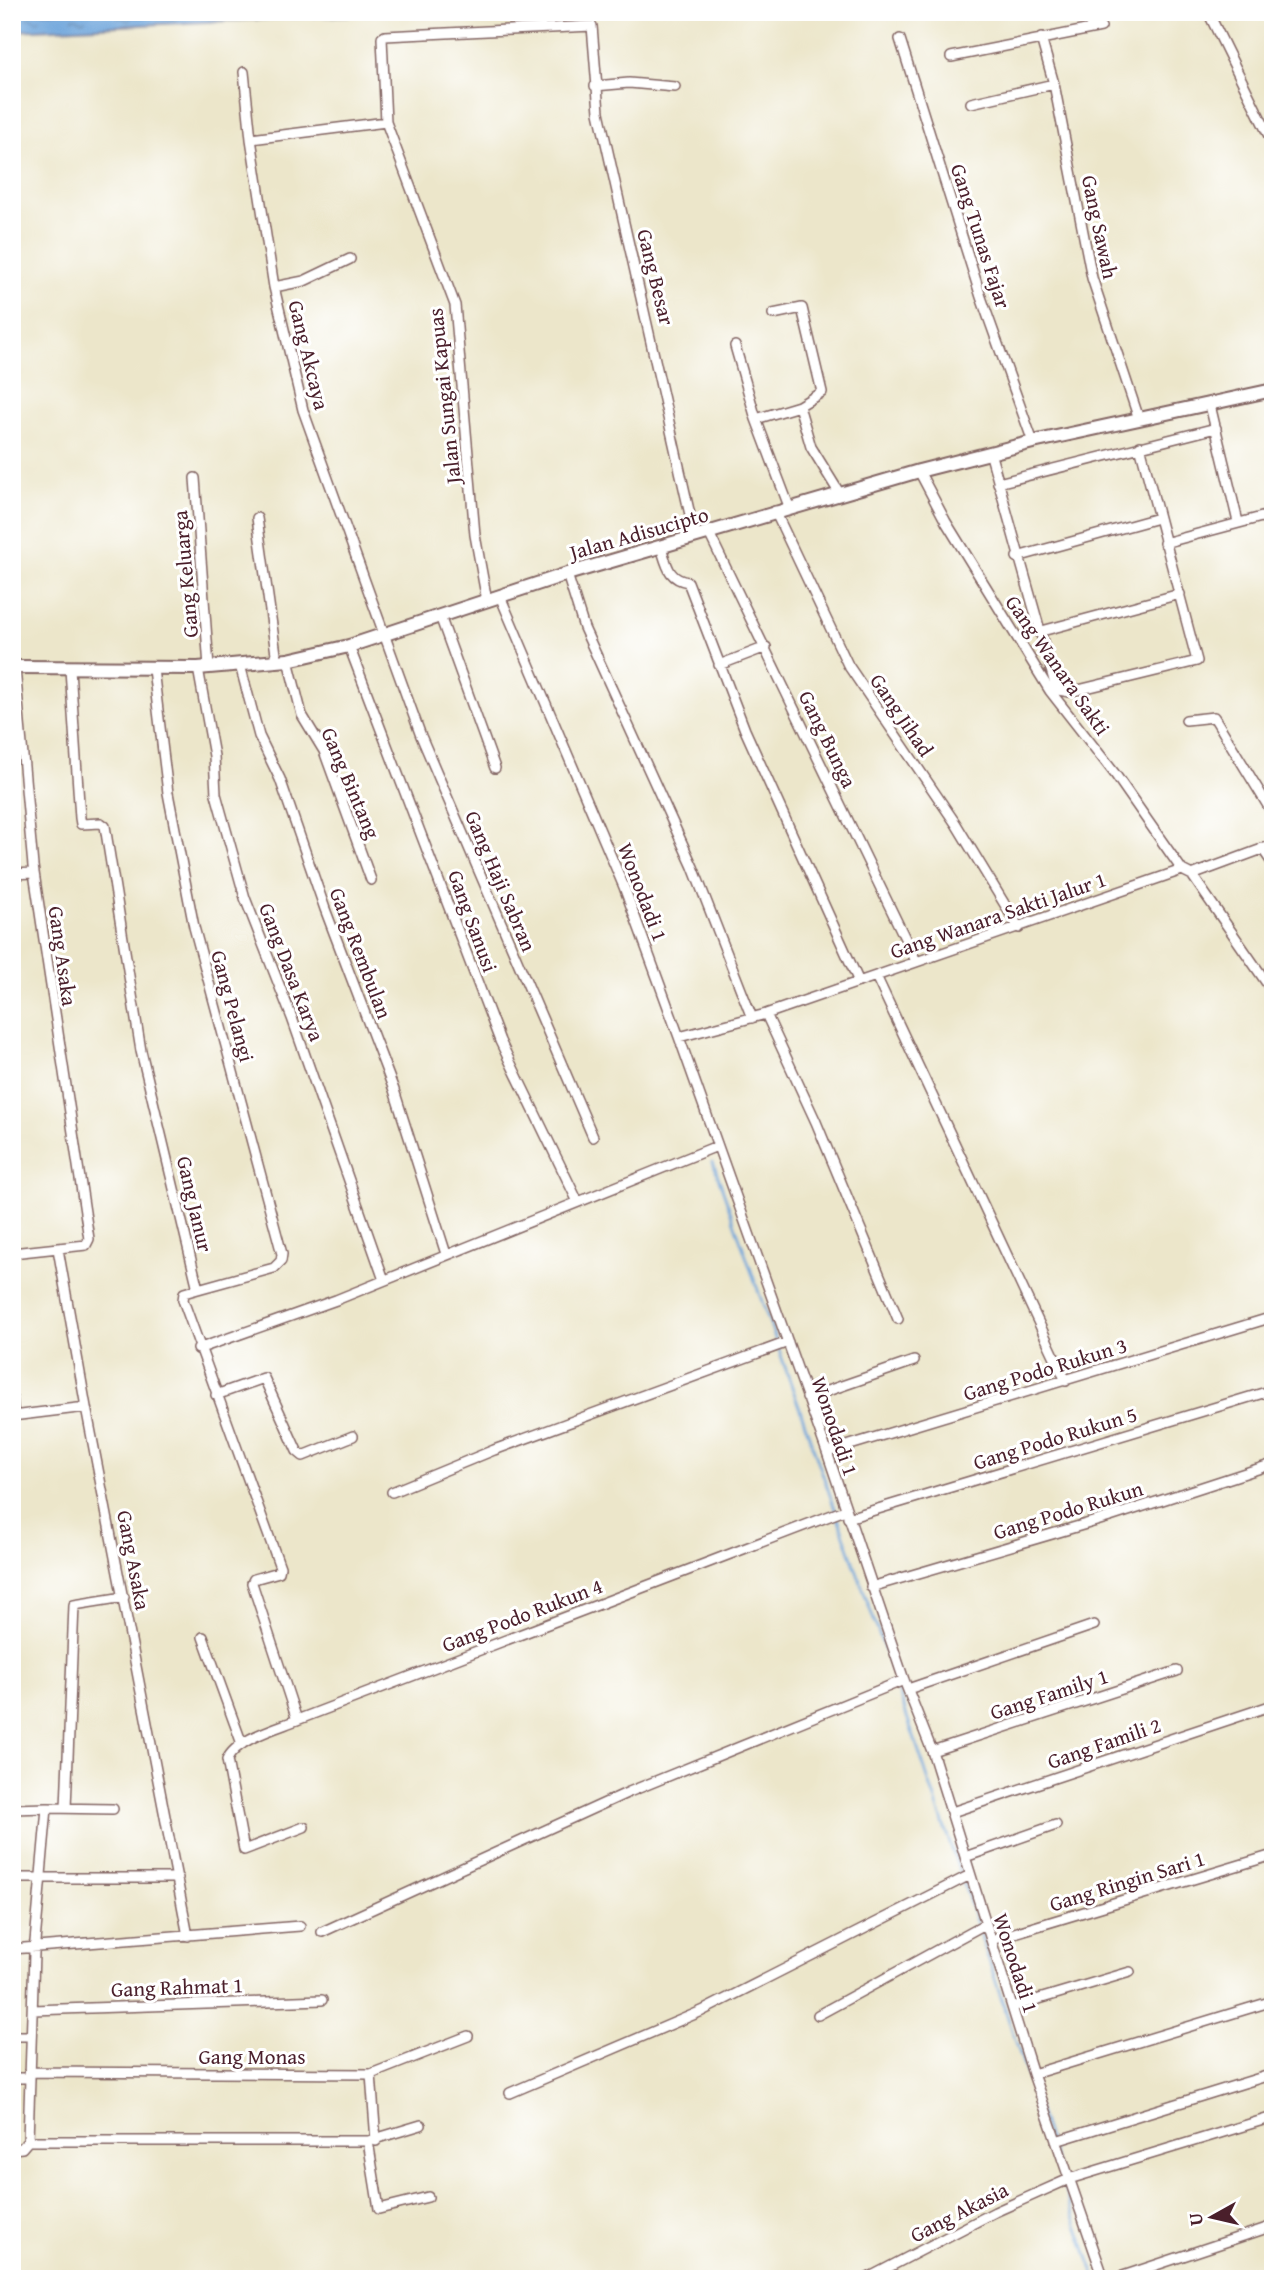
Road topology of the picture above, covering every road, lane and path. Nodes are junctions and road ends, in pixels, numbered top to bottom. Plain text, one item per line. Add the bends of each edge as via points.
1 (1208, 12) edge
2 (1101, 27) dead end
3 (389, 36) joint
4 (1041, 38) junction
5 (900, 39) dead end
6 (951, 57) dead end
7 (244, 72) dead end
8 (1054, 85) junction
9 (595, 86) junction
10 (675, 87) dead end
11 (971, 103) dead end
12 (386, 122) junction
13 (251, 139) junction
14 (1273, 144) edge
15 (350, 259) dead end
16 (274, 287) junction
17 (773, 314) dead end
18 (735, 346) dead end
19 (1273, 390) edge
20 (799, 405) junction
21 (1210, 405) junction
22 (756, 419) junction
23 (1139, 419) junction
24 (1216, 428) junction
25 (1033, 442) junction
26 (1140, 446) junction
27 (990, 452) junction
28 (919, 471) junction
29 (195, 478) dead end
30 (998, 483) junction
31 (839, 494) junction
32 (790, 509) junction
33 (775, 511) junction
34 (1273, 514) edge
35 (257, 518) dead end
36 (1158, 519) junction
37 (1238, 522) junction
38 (709, 533) junction
39 (695, 537) junction
40 (1164, 543) junction
41 (661, 547) junction
42 (1017, 557) junction
43 (567, 575) junction
44 (1180, 594) junction
45 (500, 596) junction
46 (487, 601) junction
47 (440, 617) junction
48 (1038, 632) junction
49 (386, 634) junction
50 (349, 646) junction
51 (766, 648) junction
52 (283, 661) junction
53 (719, 665) junction
54 (240, 666) junction
55 (14, 668) edge
56 (204, 668) junction
57 (70, 669) junction
58 (153, 669) junction
59 (1186, 720) dead end
60 (495, 768) dead end
61 (1273, 814) edge
62 (1273, 845) edge
63 (1262, 848) junction
64 (1273, 864) edge
65 (1182, 870) junction
66 (34, 873) junction
67 (12, 874) edge
68 (1192, 874) junction
69 (371, 880) dead end
70 (1019, 928) junction
71 (916, 961) junction
72 (876, 976) junction
73 (859, 982) junction
74 (1273, 992) edge
75 (766, 1014) junction
76 (752, 1018) junction
77 (679, 1037) junction
78 (593, 1136) dead end
79 (717, 1146) junction
80 (578, 1202) junction
81 (58, 1249) junction
82 (12, 1253) edge
83 (446, 1254) junction
84 (384, 1280) junction
85 (198, 1289) junction
86 (1273, 1317) edge
87 (898, 1319) dead end
88 (788, 1342) junction
89 (198, 1349) junction
90 (914, 1361) dead end
91 (1066, 1381) junction
92 (1273, 1390) edge
93 (216, 1395) junction
94 (12, 1398) edge
95 (807, 1398) junction
96 (86, 1407) junction
97 (13, 1416) edge
98 (353, 1436) dead end
99 (827, 1452) junction
100 (1273, 1464) edge
101 (392, 1492) dead end
102 (846, 1513) junction
103 (871, 1587) junction
104 (124, 1597) junction
105 (1094, 1625) dead end
106 (203, 1637) dead end
107 (1177, 1671) dead end
108 (903, 1680) junction
109 (908, 1689) junction
110 (1267, 1707) dead end
111 (297, 1720) junction
112 (242, 1744) junction
113 (932, 1751) junction
114 (47, 1808) junction
115 (66, 1808) junction
116 (12, 1809) edge
117 (113, 1810) dead end
118 (953, 1812) junction
119 (1056, 1825) dead end
120 (304, 1827) dead end
121 (1273, 1855) edge
122 (965, 1857) junction
123 (970, 1875) junction
124 (12, 1878) edge
125 (43, 1878) junction
126 (178, 1878) junction
127 (300, 1926) dead end
128 (981, 1926) junction
129 (322, 1931) dead end
130 (188, 1936) junction
131 (991, 1940) junction
132 (12, 1948) edge
133 (35, 1948) junction
134 (1130, 1972) dead end
135 (322, 2000) dead end
136 (1273, 2001) edge
137 (1012, 2007) junction
138 (33, 2010) junction
139 (818, 2015) dead end
140 (12, 2036) edge
141 (31, 2036) junction
142 (468, 2036) dead end
143 (371, 2074) junction
144 (1033, 2074) junction
145 (1273, 2074) edge
146 (28, 2075) junction
147 (12, 2078) edge
148 (510, 2093) dead end
149 (1273, 2117) edge
150 (421, 2125) dead end
151 (28, 2141) junction
152 (372, 2141) junction
153 (1056, 2141) junction
154 (12, 2149) edge
155 (1069, 2179) junction
156 (428, 2197) dead end
157 (1273, 2226) edge
158 (866, 2279) edge
159 (1104, 2279) edge
160 (1114, 2279) edge

1 - 14 street
2 - 4 street
3 - 9 street, Gang Besar via 591,25
3 - 12 street, Jalan Sungai Kapuas via 382,38
4 - 6 street
4 - 8 street, Gang Sawah
5 - 25 street, Gang Tunas Fajar via 981,297
7 - 13 street, Gang Akcaya
8 - 11 street
8 - 23 street, Gang Sawah via 1092,278
9 - 10 street
9 - 39 street, Gang Besar
12 - 13 street
12 - 46 street, Jalan Sungai Kapuas via 455,304 475,535
13 - 16 street, Gang Akcaya
15 - 16 street via 304,281
16 - 49 street, Gang Akcaya via 303,410
17 - 20 street via 802,308 822,392
18 - 22 street
19 - 21 main road, Jalan Adisucipto
20 - 22 street
20 - 31 street via 811,447
21 - 23 main road, Jalan Adisucipto
21 - 24 street
22 - 32 street
23 - 25 main road, Jalan Adisucipto
24 - 26 street
24 - 37 street
25 - 27 main road, Jalan Adisucipto
26 - 30 street
26 - 36 street
27 - 28 main road, Jalan Adisucipto
27 - 30 street
28 - 31 main road, Jalan Adisucipto
28 - 65 street, Gang Wanara Sakti via 1050,691
29 - 56 street, Gang Keluarga
30 - 42 street
31 - 32 main road, Jalan Adisucipto
32 - 33 main road, Jalan Adisucipto
33 - 38 main road, Jalan Adisucipto
33 - 70 street, Gang Jihad via 848,665 956,824
34 - 37 street
35 - 52 street, Gang Bintang via 268,610
36 - 40 street
36 - 42 street
37 - 40 street
38 - 39 main road, Jalan Adisucipto
38 - 51 street, Gang Bunga
39 - 41 main road, Jalan Adisucipto
40 - 44 street
41 - 43 main road, Jalan Adisucipto
41 - 53 street via 670,574 688,582
42 - 48 street
43 - 45 main road, Jalan Adisucipto
43 - 76 street via 584,628 693,867
44 - 48 street
44 - 48 street via 1196,663 1064,691 1056,688
45 - 46 main road, Jalan Adisucipto
45 - 77 street, Wonodadi 1 via 624,887
46 - 47 main road, Jalan Adisucipto
47 - 49 main road, Jalan Adisucipto
47 - 60 street
49 - 50 main road, Jalan Adisucipto
49 - 78 street, Gang Haji Sabran via 421,736
50 - 52 main road, Jalan Adisucipto
50 - 80 street, Gang Sanusi via 500,1041
51 - 53 street
51 - 71 street, Gang Bunga
52 - 54 main road, Jalan Adisucipto
52 - 69 street, Gang Bintang via 302,715 324,751
53 - 73 street
54 - 56 main road, Jalan Adisucipto
54 - 83 street, Gang Rembulan via 259,736 280,779 394,1090
55 - 57 main road, Jalan Adisucipto
55 - 66 street, Gang Asaka
56 - 58 main road, Jalan Adisucipto
56 - 84 street, Gang Dasa Karya via 216,794 245,898
57 - 58 main road, Jalan Adisucipto
57 - 85 street, Gang Janur via 81,824 105,826 141,1051
58 - 85 street, Gang Pelangi via 168,793 194,927 282,1254 274,1268
59 - 61 street via 1214,717
62 - 63 street
63 - 64 street
63 - 68 street
65 - 68 street
65 - 70 street, Gang Wanara Sakti Jalur 1
66 - 67 street
66 - 81 street, Gang Asaka via 89,1239 86,1245
68 - 74 street
70 - 71 street, Gang Wanara Sakti Jalur 1
71 - 72 street, Gang Wanara Sakti Jalur 1
72 - 73 street, Gang Wanara Sakti Jalur 1
72 - 91 street
73 - 75 street, Gang Wanara Sakti Jalur 1
75 - 76 street, Gang Wanara Sakti Jalur 1
75 - 87 street via 830,1153
76 - 77 street, Gang Wanara Sakti Jalur 1
77 - 79 street, Wonodadi 1
79 - 80 street
79 - 88 street, Wonodadi 1
80 - 83 street
81 - 82 street
81 - 96 street, Gang Asaka
83 - 84 street
84 - 89 street
85 - 89 street via 184,1293 183,1300
86 - 91 street, Gang Podo Rukun 3
88 - 95 street, Wonodadi 1
88 - 101 street
89 - 93 street
90 - 95 street
91 - 99 street, Gang Podo Rukun 3
92 - 102 street, Gang Podo Rukun 5
93 - 98 street via 264,1378 303,1456
93 - 111 street via 280,1567 279,1573 252,1583
94 - 97 street
95 - 99 street, Wonodadi 1
96 - 97 street
96 - 104 street, Gang Asaka
99 - 102 street, Wonodadi 1
100 - 103 street, Gang Podo Rukun
102 - 103 street, Wonodadi 1
102 - 111 street, Gang Podo Rukun 4
103 - 108 street, Wonodadi 1
104 - 115 street via 74,1605
104 - 126 street, Gang Asaka
105 - 109 street
106 - 112 street
107 - 113 street, Gang Family 1
108 - 109 street, Wonodadi 1
108 - 129 street via 629,1792
109 - 113 street, Wonodadi 1
110 - 118 street, Gang Famili 2
111 - 112 street, Gang Podo Rukun 4
112 - 120 street via 227,1760 243,1849
113 - 118 street, Wonodadi 1
114 - 115 street
114 - 116 street
114 - 125 street
115 - 117 street
118 - 122 street, Wonodadi 1
119 - 122 street
121 - 131 street, Gang Ringin Sari 1
122 - 123 street, Wonodadi 1
123 - 128 street, Wonodadi 1
123 - 148 street via 702,2011
124 - 125 street
125 - 126 street
125 - 133 street
126 - 130 street, Gang Asaka
127 - 130 street
128 - 131 street, Wonodadi 1
128 - 139 street
130 - 133 street
131 - 137 street, Wonodadi 1
132 - 133 street
133 - 138 street
134 - 137 street
135 - 138 street, Gang Rahmat 1
136 - 144 street
137 - 144 street, Wonodadi 1
138 - 141 street
140 - 141 street
141 - 146 street
142 - 143 street, Gang Monas
143 - 146 street, Gang Monas
143 - 152 street
144 - 153 street, Wonodadi 1
145 - 153 street
146 - 147 street, Gang Monas
146 - 151 street
149 - 155 street, Gang Akasia
150 - 152 street
151 - 152 street
151 - 154 street via 22,2148
152 - 156 street via 379,2208
153 - 155 street, Wonodadi 1
155 - 158 street, Gang Akasia
155 - 159 street, Wonodadi 1
157 - 160 street

